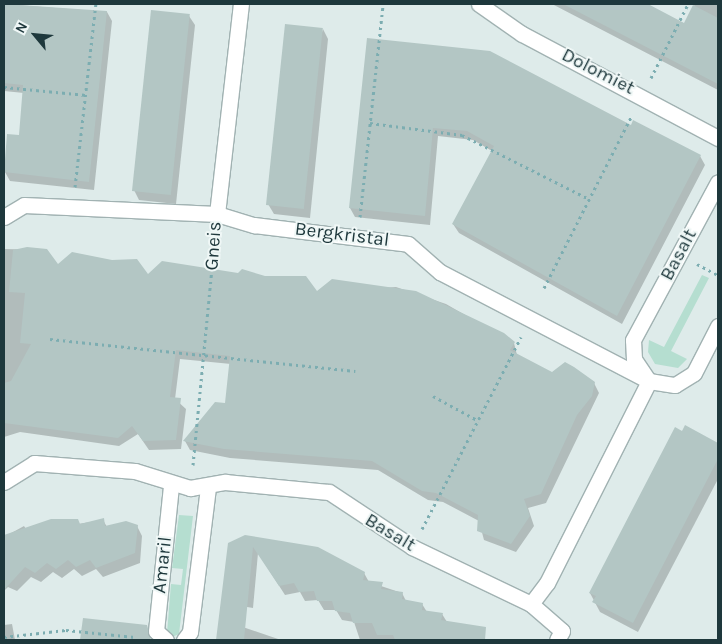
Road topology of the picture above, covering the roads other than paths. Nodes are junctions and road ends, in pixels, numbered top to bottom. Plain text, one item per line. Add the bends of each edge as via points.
1 (241, 4) edge
2 (479, 4) edge
3 (718, 138) edge
4 (718, 182) edge
5 (216, 214) junction
6 (4, 217) edge
7 (718, 326) edge
8 (649, 381) junction
9 (4, 482) edge
10 (171, 485) junction
11 (208, 488) junction
12 (531, 604) junction
13 (166, 640) edge
14 (184, 640) edge
15 (557, 640) edge

1 - 5 street, Gneis
2 - 3 street, Dolomiet via 522,34 643,95
4 - 8 street, Basalt via 634,340 634,360
5 - 6 street, Bergkristal via 24,205
5 - 8 street, Bergkristal via 254,225 358,235 408,244 440,272
7 - 8 street via 694,373 675,385
8 - 12 street via 547,583
9 - 10 street, Basalt via 34,463 135,471
10 - 11 street, Basalt
10 - 13 street, Amaril via 156,631
11 - 12 street, Basalt via 225,482 329,492 412,547
11 - 14 street, Amaril via 190,632
12 - 15 street, Basalt via 562,631

